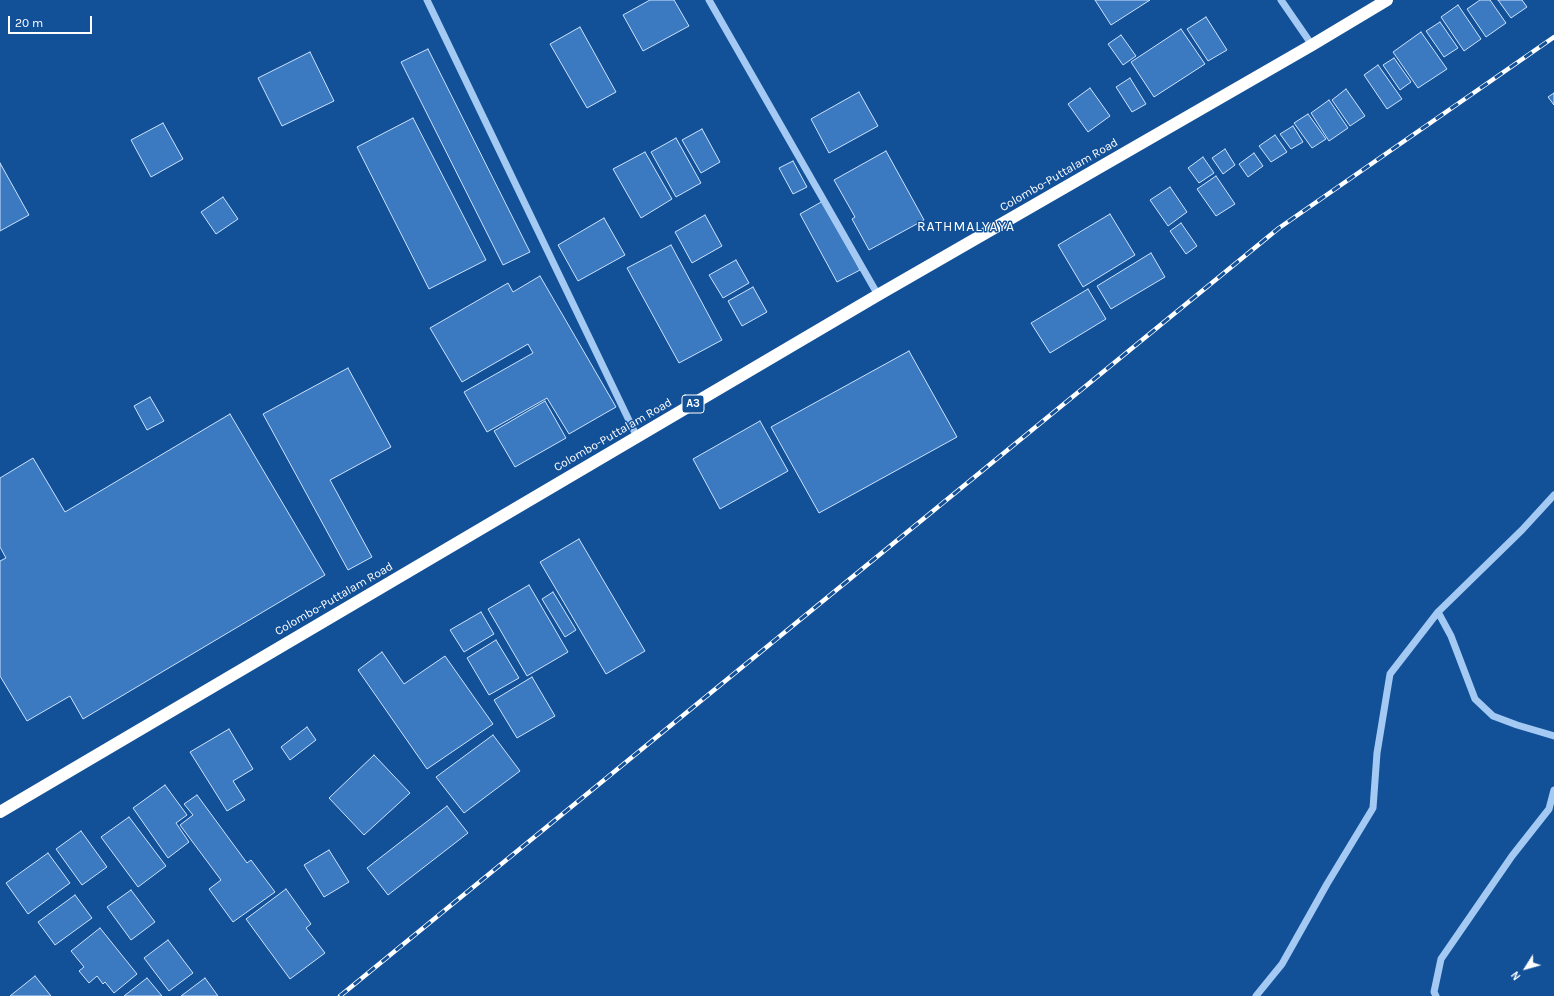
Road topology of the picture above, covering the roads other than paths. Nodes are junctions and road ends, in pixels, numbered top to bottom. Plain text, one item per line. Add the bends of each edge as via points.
1 (428, 0) edge
2 (709, 0) edge
3 (1281, 0) edge
4 (1387, 0) edge
5 (1312, 45) junction
6 (878, 295) junction
7 (637, 437) junction
8 (1554, 496) edge
9 (1438, 612) junction
10 (1554, 738) edge
11 (1554, 790) edge
12 (0, 812) edge
13 (1256, 996) edge
14 (1436, 996) edge

1 - 7 street
2 - 6 street
3 - 5 street
4 - 5 highway, Colombo-Puttalam Road / A3
5 - 6 highway, Colombo-Puttalam Road / A3
6 - 7 highway, Colombo-Puttalam Road / A3
7 - 12 highway, Colombo-Puttalam Road / A3
8 - 9 street
9 - 10 street via 1451,636 1475,699 1493,716
9 - 13 street via 1390,674 1377,753 1373,808 1282,964
11 - 14 street via 1549,809 1512,856 1442,959 1434,992

